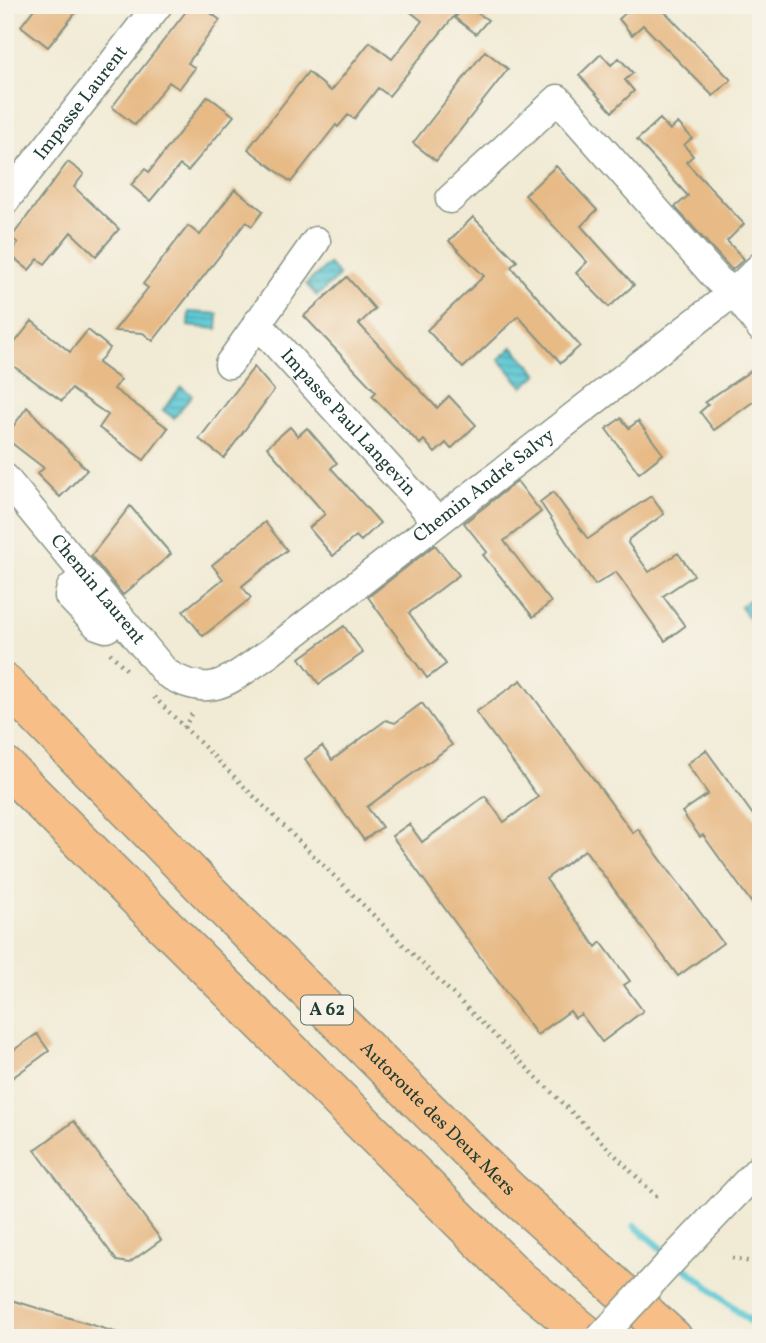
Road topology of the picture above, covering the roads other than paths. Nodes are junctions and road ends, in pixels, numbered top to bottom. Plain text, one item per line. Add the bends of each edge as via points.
1 (158, 5) edge
2 (450, 199) dead end
3 (5, 201) edge
4 (316, 241) dead end
5 (761, 266) edge
6 (734, 292) junction
7 (257, 323) junction
8 (761, 328) edge
9 (229, 364) dead end
10 (5, 478) edge
11 (438, 521) junction
12 (5, 683) edge
13 (199, 689) joint
14 (5, 766) edge
15 (761, 1167) edge
16 (519, 1279) junction
17 (573, 1338) edge
18 (591, 1338) edge
19 (600, 1338) edge
20 (673, 1338) edge

1 - 3 street, Impasse Laurent
2 - 6 street via 558,100 719,281
4 - 7 street
5 - 6 street, Chemin André Salvy
6 - 8 street
6 - 11 street, Chemin André Salvy
7 - 9 street
7 - 11 street, Impasse Paul Langevin
10 - 13 street, Chemin Laurent via 166,673
11 - 13 street, Chemin André Salvy via 268,654 221,684
12 - 20 highway, Autoroute des Deux Mers / A 62 via 510,1191
14 - 16 highway, A 62
15 - 19 street, bridge
16 - 17 highway
16 - 18 highway, A 62

